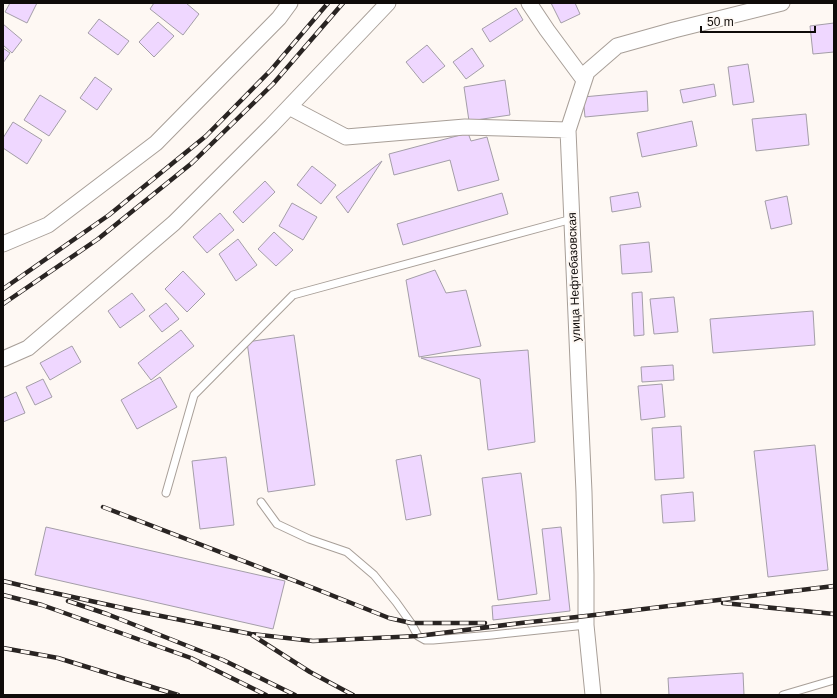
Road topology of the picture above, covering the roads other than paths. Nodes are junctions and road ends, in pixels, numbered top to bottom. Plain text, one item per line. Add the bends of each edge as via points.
1 (290, 3) edge
2 (388, 3) edge
3 (529, 3) edge
4 (782, 3) edge
5 (584, 80) junction
6 (289, 107) junction
7 (568, 130) junction
8 (572, 219) junction
9 (3, 244) edge
10 (3, 359) edge
11 (166, 493) dead end
12 (261, 502) dead end
13 (586, 625) junction
14 (834, 680) edge
15 (593, 695) edge
16 (783, 695) edge

1 - 9 street via 156,143 48,225
2 - 6 street
3 - 5 street
4 - 5 street, улица Нефтебазовская via 617,46 587,72
5 - 7 street, улица Нефтебазовская
6 - 7 street via 346,137 465,127
6 - 10 street via 174,223 28,348
7 - 8 street, улица Нефтебазовская
8 - 11 lane via 293,296 194,395
8 - 13 street, улица Нефтебазовская via 584,492
12 - 13 lane via 278,524 309,539 347,552 374,575 396,602 418,636 425,640
13 - 15 street, улица Нефтебазовская
14 - 16 lane

